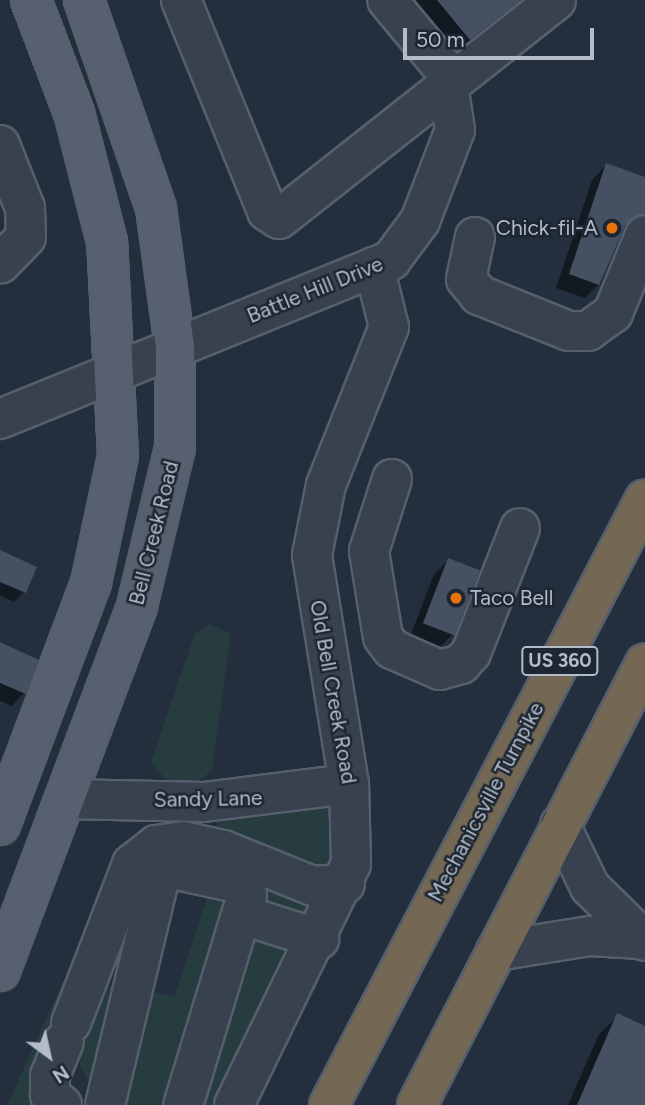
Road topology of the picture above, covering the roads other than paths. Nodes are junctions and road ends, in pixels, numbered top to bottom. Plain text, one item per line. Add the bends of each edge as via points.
1 (31, 0) edge
2 (84, 0) edge
3 (181, 0) edge
4 (387, 0) edge
5 (556, 0) edge
6 (449, 85) junction
7 (0, 145) edge
8 (645, 235) edge
9 (475, 237) dead end
10 (0, 264) edge
11 (374, 267) junction
12 (174, 347) junction
13 (118, 371) junction
14 (0, 419) edge
15 (392, 479) dead end
16 (645, 499) edge
17 (520, 528) dead end
18 (641, 671) edge
19 (349, 784) junction
20 (65, 799) junction
21 (0, 825) edge
22 (560, 825) junction
23 (345, 884) junction
24 (243, 915) junction
25 (319, 939) junction
26 (643, 940) edge
27 (496, 951) junction
28 (0, 971) edge
29 (62, 1105) edge
30 (105, 1105) edge
31 (183, 1105) edge
32 (234, 1105) edge
33 (329, 1105) edge
34 (417, 1105) edge

1 - 13 main road via 92,180 107,242
2 - 12 main road, Bell Creek Road via 156,208
3 - 6 street via 267,211 279,219
4 - 6 street, Battle Hill Drive via 446,71
5 - 6 street
6 - 11 street, Battle Hill Drive via 454,136 419,221 391,260
7 - 10 street via 25,208 26,237
8 - 9 street via 613,313 588,331 569,331 479,295 466,279
11 - 12 street, Battle Hill Drive
11 - 19 street, Old Bell Creek Road via 389,327 326,485 312,555
12 - 13 street, Battle Hill Drive
12 - 20 main road, Bell Creek Road via 168,494 137,606
13 - 14 street, Battle Hill Drive
13 - 21 main road via 118,456 106,533
15 - 17 street via 369,551 383,637 392,649 440,670 461,664 471,653
16 - 33 highway, Mechanicsville Turnpike / US 360
18 - 22 highway
19 - 20 street, Sandy Lane via 217,802
19 - 23 street, Old Bell Creek Road via 354,841
20 - 28 main road, Bell Creek Road
22 - 26 street via 590,887
22 - 27 highway
23 - 25 street, Old Bell Creek Road
23 - 29 street via 313,886 223,849 183,841 156,845 132,864 50,1076 50,1095
24 - 25 street
24 - 30 street via 247,895 236,883 172,869 160,876
24 - 31 street
25 - 32 street, Old Bell Creek Road
26 - 27 street via 590,936
27 - 34 highway

